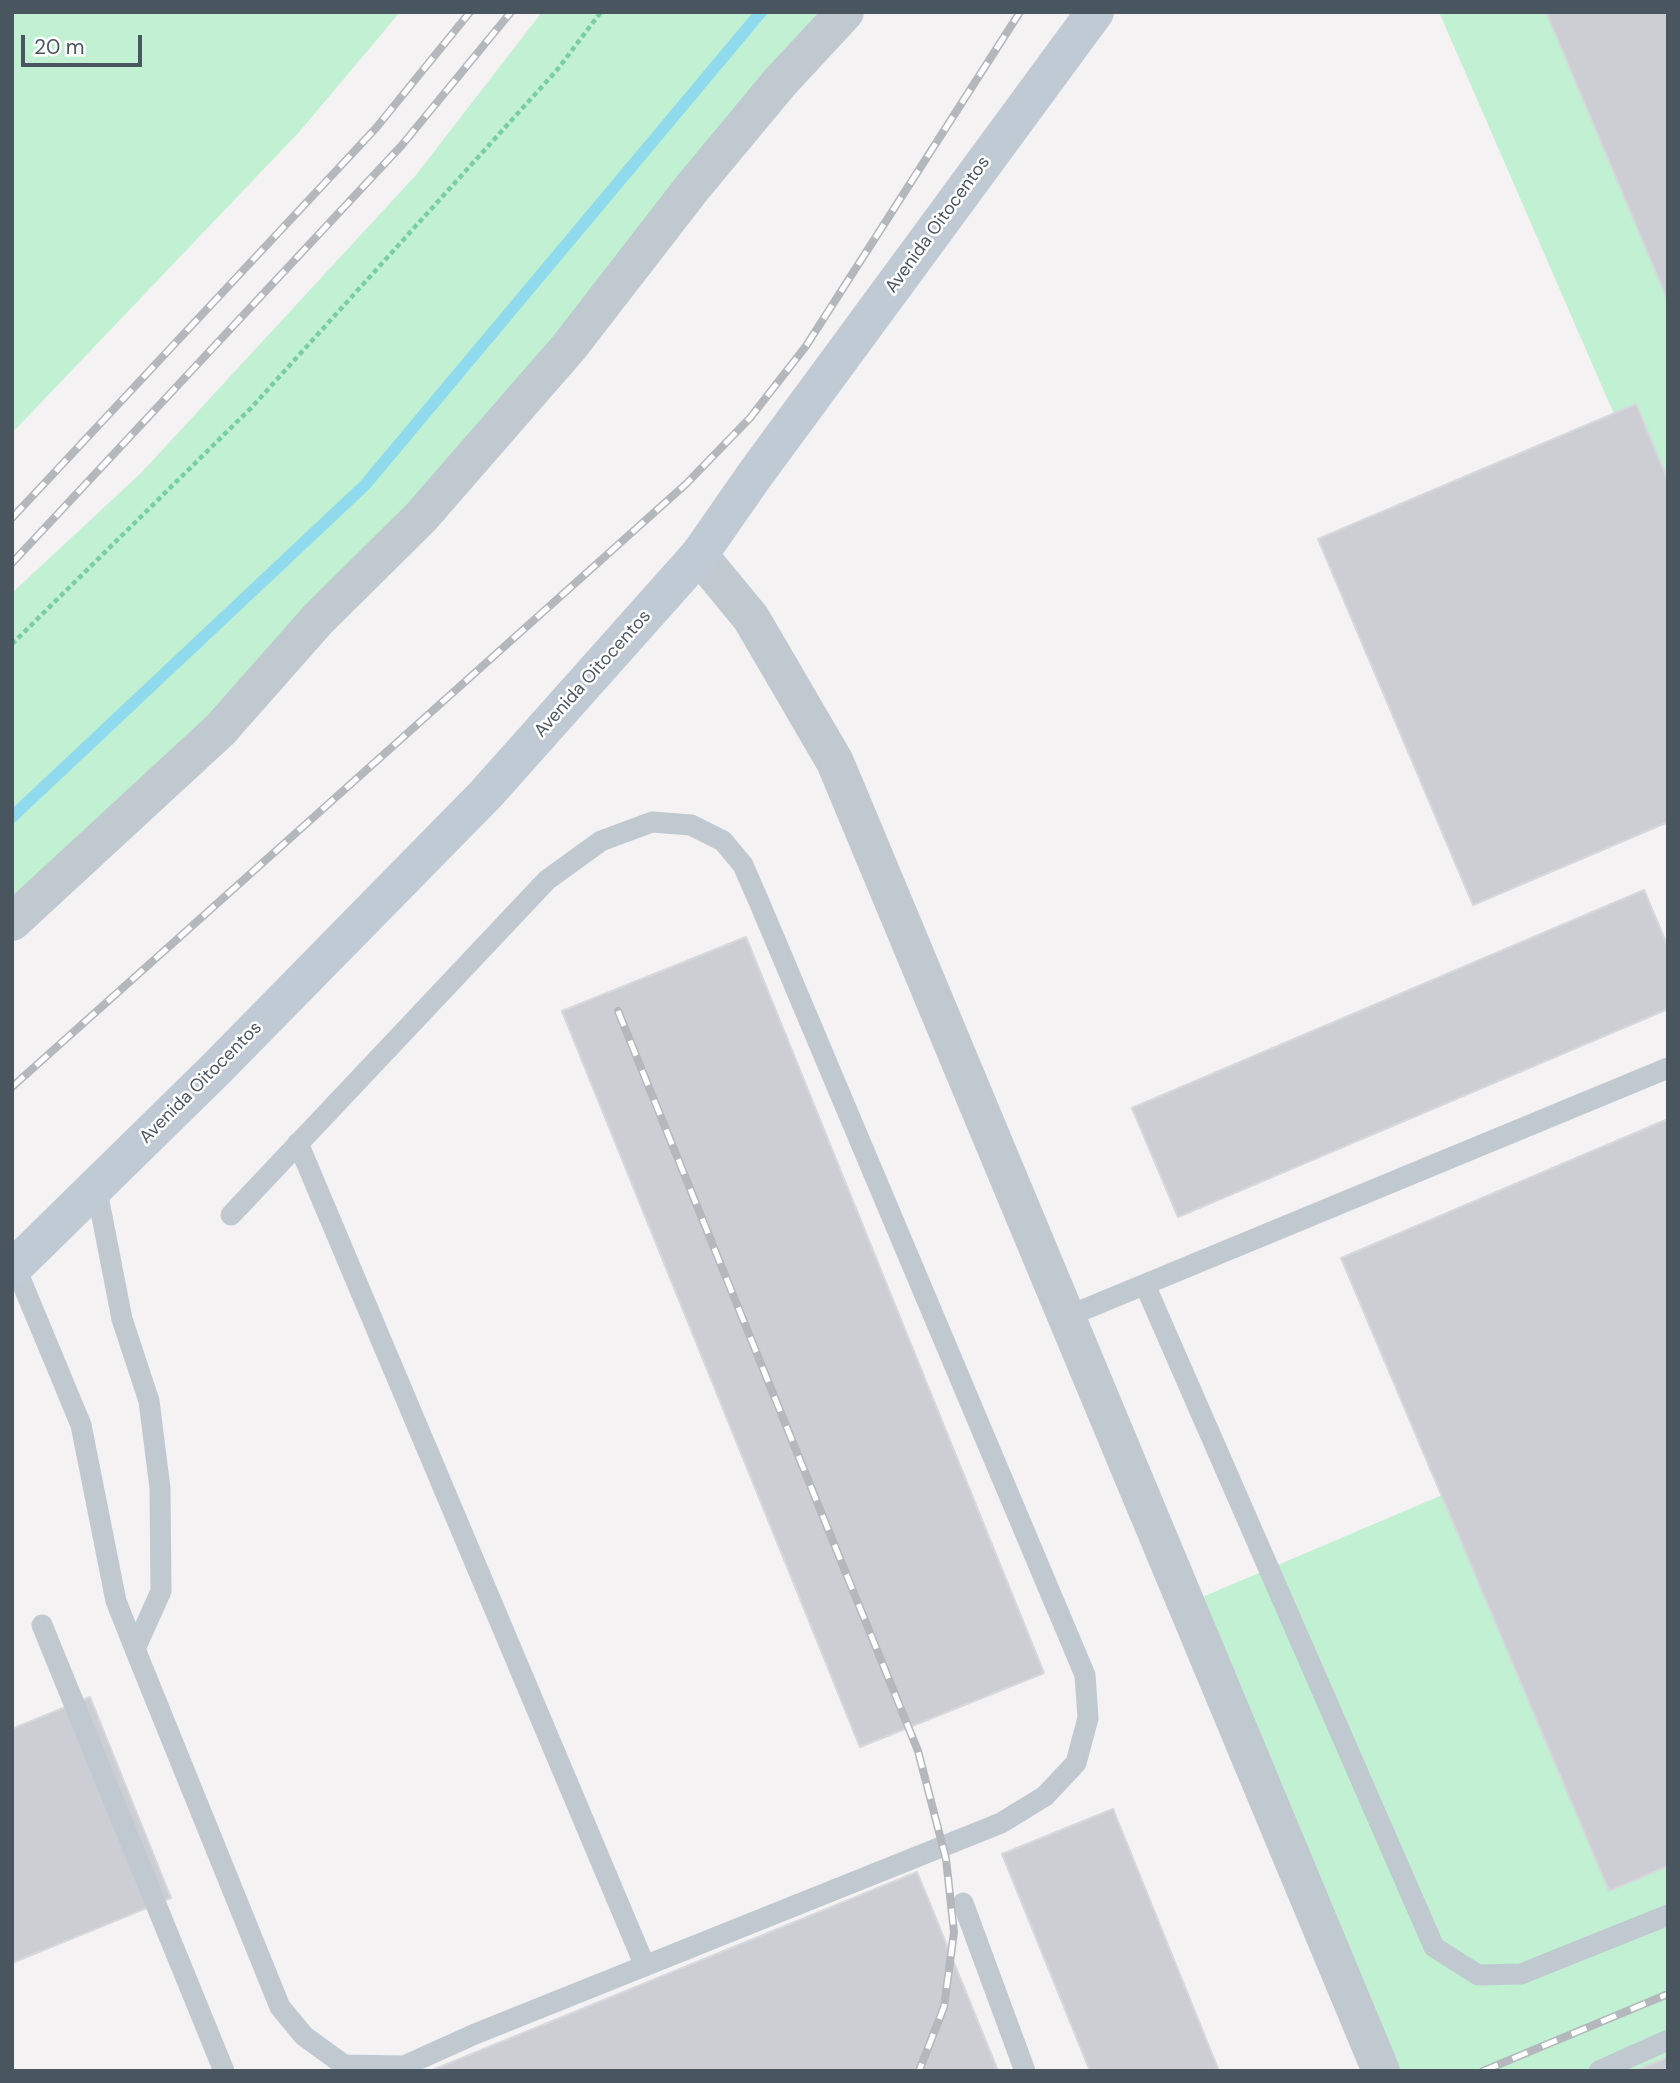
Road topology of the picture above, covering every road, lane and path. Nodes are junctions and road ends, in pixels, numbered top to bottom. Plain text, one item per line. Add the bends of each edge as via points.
1 (601, 12) edge
2 (845, 12) edge
3 (1095, 12) edge
4 (699, 555) junction
5 (12, 644) edge
6 (12, 922) edge
7 (1668, 1068) edge
8 (298, 1143) junction
9 (96, 1186) junction
10 (231, 1215) dead end
11 (14, 1267) edge
12 (1145, 1284) junction
13 (1066, 1317) junction
14 (42, 1625) dead end
15 (135, 1649) junction
16 (963, 1903) dead end
17 (1668, 1915) edge
18 (645, 1966) junction
19 (1668, 2040) edge
20 (224, 2071) edge
21 (1025, 2071) edge
22 (1381, 2071) edge
23 (1599, 2071) edge

1 - 5 path via 557,70 252,407
2 - 6 street via 771,92 569,347 421,517 318,619 220,730
3 - 4 street, Avenida Oitocentos
4 - 9 street, Avenida Oitocentos via 486,794
4 - 13 street via 751,618 835,762
7 - 12 lane
8 - 10 lane
8 - 18 lane
8 - 18 lane via 547,880 601,841 652,822 691,825 723,841 743,865 1085,1675 1088,1718 1076,1763 1045,1796 1001,1823
9 - 11 street, Avenida Oitocentos
9 - 15 lane via 122,1319 149,1401 160,1488 161,1591
11 - 15 lane via 81,1425 116,1601
12 - 13 lane
12 - 17 lane via 1434,1947 1478,1975 1521,1974
13 - 22 street
14 - 20 lane
15 - 18 lane via 280,2007 304,2036 344,2065 404,2066
16 - 21 lane
19 - 23 lane

